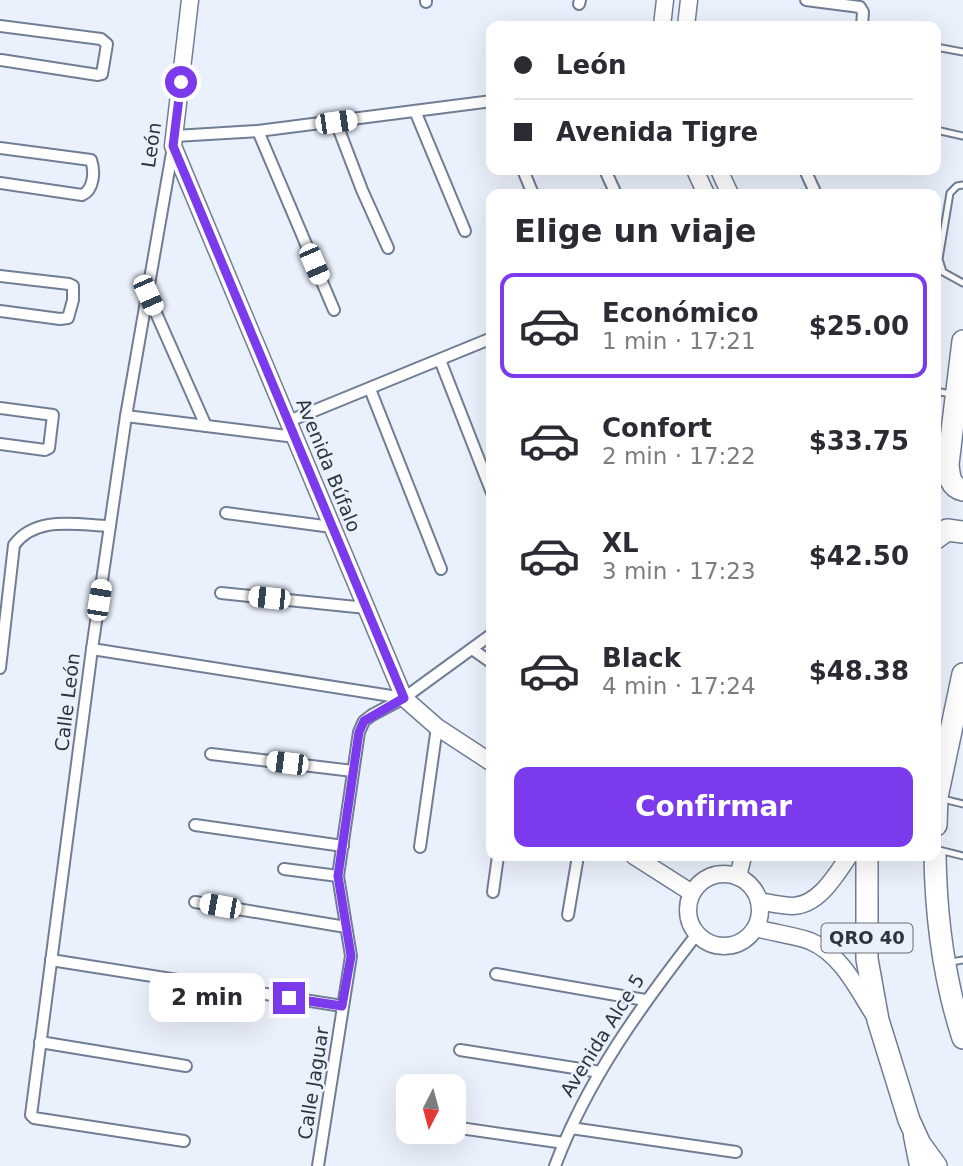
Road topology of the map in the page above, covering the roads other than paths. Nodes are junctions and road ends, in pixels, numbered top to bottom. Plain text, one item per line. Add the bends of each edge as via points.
1 (190, 0) edge
2 (665, 0) edge
3 (689, 0) edge
4 (806, 0) edge
5 (663, 21) edge
6 (687, 21) edge
7 (862, 21) edge
8 (0, 26) edge
9 (941, 48) edge
10 (963, 52) edge
11 (1, 61) edge
12 (486, 102) edge
13 (415, 111) junction
14 (336, 122) junction
15 (258, 131) junction
16 (941, 131) edge
17 (963, 136) edge
18 (174, 141) junction
19 (0, 148) edge
20 (0, 183) edge
21 (963, 185) edge
22 (465, 232) dead end
23 (388, 248) dead end
24 (941, 248) edge
25 (941, 266) edge
26 (0, 276) edge
27 (963, 283) edge
28 (148, 295) junction
29 (334, 310) dead end
30 (0, 312) edge
31 (963, 334) edge
32 (486, 340) edge
33 (963, 341) edge
34 (440, 359) junction
35 (370, 388) junction
36 (943, 392) edge
37 (0, 408) edge
38 (941, 413) edge
39 (126, 416) junction
40 (289, 421) junction
41 (206, 426) junction
42 (295, 437) junction
43 (0, 444) edge
44 (486, 477) edge
45 (963, 490) edge
46 (226, 513) dead end
47 (110, 526) junction
48 (332, 527) junction
49 (963, 532) edge
50 (941, 534) edge
51 (0, 545) edge
52 (14, 545) junction
53 (440, 569) dead end
54 (221, 593) dead end
55 (366, 608) junction
56 (486, 638) edge
57 (2, 641) edge
58 (92, 649) junction
59 (472, 649) junction
60 (486, 659) edge
61 (0, 668) edge
62 (963, 674) edge
63 (404, 698) junction
64 (960, 704) edge
65 (438, 727) junction
66 (211, 754) dead end
67 (486, 759) edge
68 (353, 771) junction
69 (941, 781) edge
70 (941, 798) edge
71 (963, 804) edge
72 (195, 825) dead end
73 (343, 846) junction
74 (420, 847) dead end
75 (941, 850) edge
76 (963, 856) edge
77 (497, 861) edge
78 (577, 861) edge
79 (642, 861) edge
80 (719, 861) edge
81 (742, 861) edge
82 (846, 861) edge
83 (867, 861) edge
84 (935, 861) edge
85 (284, 869) dead end
86 (719, 873) junction
87 (338, 876) junction
88 (738, 877) junction
89 (493, 892) dead end
90 (692, 892) junction
91 (760, 901) junction
92 (195, 902) dead end
93 (568, 915) dead end
94 (345, 927) junction
95 (756, 928) junction
96 (697, 934) junction
97 (51, 960) junction
98 (954, 961) edge
99 (496, 974) dead end
100 (645, 1000) junction
101 (342, 1006) junction
102 (878, 1020) junction
103 (963, 1038) edge
104 (40, 1042) junction
105 (460, 1050) dead end
106 (186, 1066) dead end
107 (600, 1072) junction
108 (909, 1120) junction
109 (571, 1128) junction
110 (466, 1129) edge
111 (184, 1141) dead end
112 (564, 1143) junction
113 (736, 1152) dead end
114 (318, 1166) edge
115 (555, 1166) edge
116 (918, 1166) edge
117 (936, 1166) edge

1 - 18 street, León
2 - 5 street
3 - 6 street
4 - 7 street via 860,7
8 - 11 street via 101,39 107,44 104,68 98,75
9 - 10 lane
12 - 13 street
13 - 14 street
13 - 22 street
14 - 15 street
14 - 23 street
15 - 18 street
15 - 29 street
16 - 17 lane
18 - 28 street, León
18 - 40 street, Avenida Búfalo
19 - 20 street via 91,160 93,166 90,188 82,195
21 - 24 lane via 950,193
25 - 27 lane via 943,272
26 - 30 street via 73,286 68,318
28 - 39 street, Calle León
28 - 41 street
31 - 36 highway
32 - 34 street
33 - 45 highway via 948,464 952,482
34 - 35 street
34 - 44 street
35 - 40 street
35 - 53 street
36 - 38 highway
37 - 43 street via 53,415 50,448
39 - 41 street
39 - 47 street, Calle León
40 - 42 street, Avenida Búfalo
41 - 42 street
42 - 48 street, Avenida Búfalo
46 - 48 street
47 - 52 street via 46,524 31,529
47 - 58 street, Calle León
48 - 55 street, Avenida Búfalo
49 - 50 highway via 947,530
51 - 52 street
52 - 57 street
54 - 55 street
55 - 63 street, Avenida Búfalo
56 - 59 street, Calle Jaguar
57 - 61 street
58 - 63 street
58 - 97 street, Calle León
59 - 60 street
59 - 63 street, Calle Jaguar
62 - 64 highway
63 - 65 street, Avenida Búfalo
63 - 68 street, Calle Jaguar via 364,721
64 - 69 highway
65 - 67 street, Avenida Búfalo
65 - 74 street
66 - 68 street
68 - 73 street, Calle Jaguar
70 - 71 lane
72 - 73 street
73 - 87 street, Calle Jaguar
75 - 76 lane
77 - 89 street
78 - 93 street
79 - 90 street
80 - 86 street
81 - 88 street
82 - 91 street via 818,896 795,906
83 - 102 highway, QRO 40 via 867,960
84 - 98 highway, QRO 40 via 936,886
85 - 87 street
86 - 88 street
86 - 90 street
87 - 94 street, Calle Jaguar
88 - 91 street
90 - 96 street via 689,921
91 - 95 street
92 - 94 street
94 - 101 street, Calle Jaguar via 351,956
95 - 96 street via 734,945 707,942
95 - 102 street via 808,941 827,952 850,976
96 - 100 street, Avenida Alce 5
97 - 101 street
97 - 104 street, Calle León
98 - 103 highway, QRO 40
99 - 100 street
100 - 107 street, Avenida Alce 5
101 - 114 street, Calle Jaguar
102 - 108 highway, QRO 40
104 - 106 street
104 - 111 street, Calle León via 34,1118
105 - 107 street
107 - 109 street, Avenida Alce 5
108 - 116 street
108 - 117 highway, QRO 40
109 - 112 street, Avenida Alce 5
109 - 113 street
110 - 112 street
112 - 115 street, Avenida Alce 5

